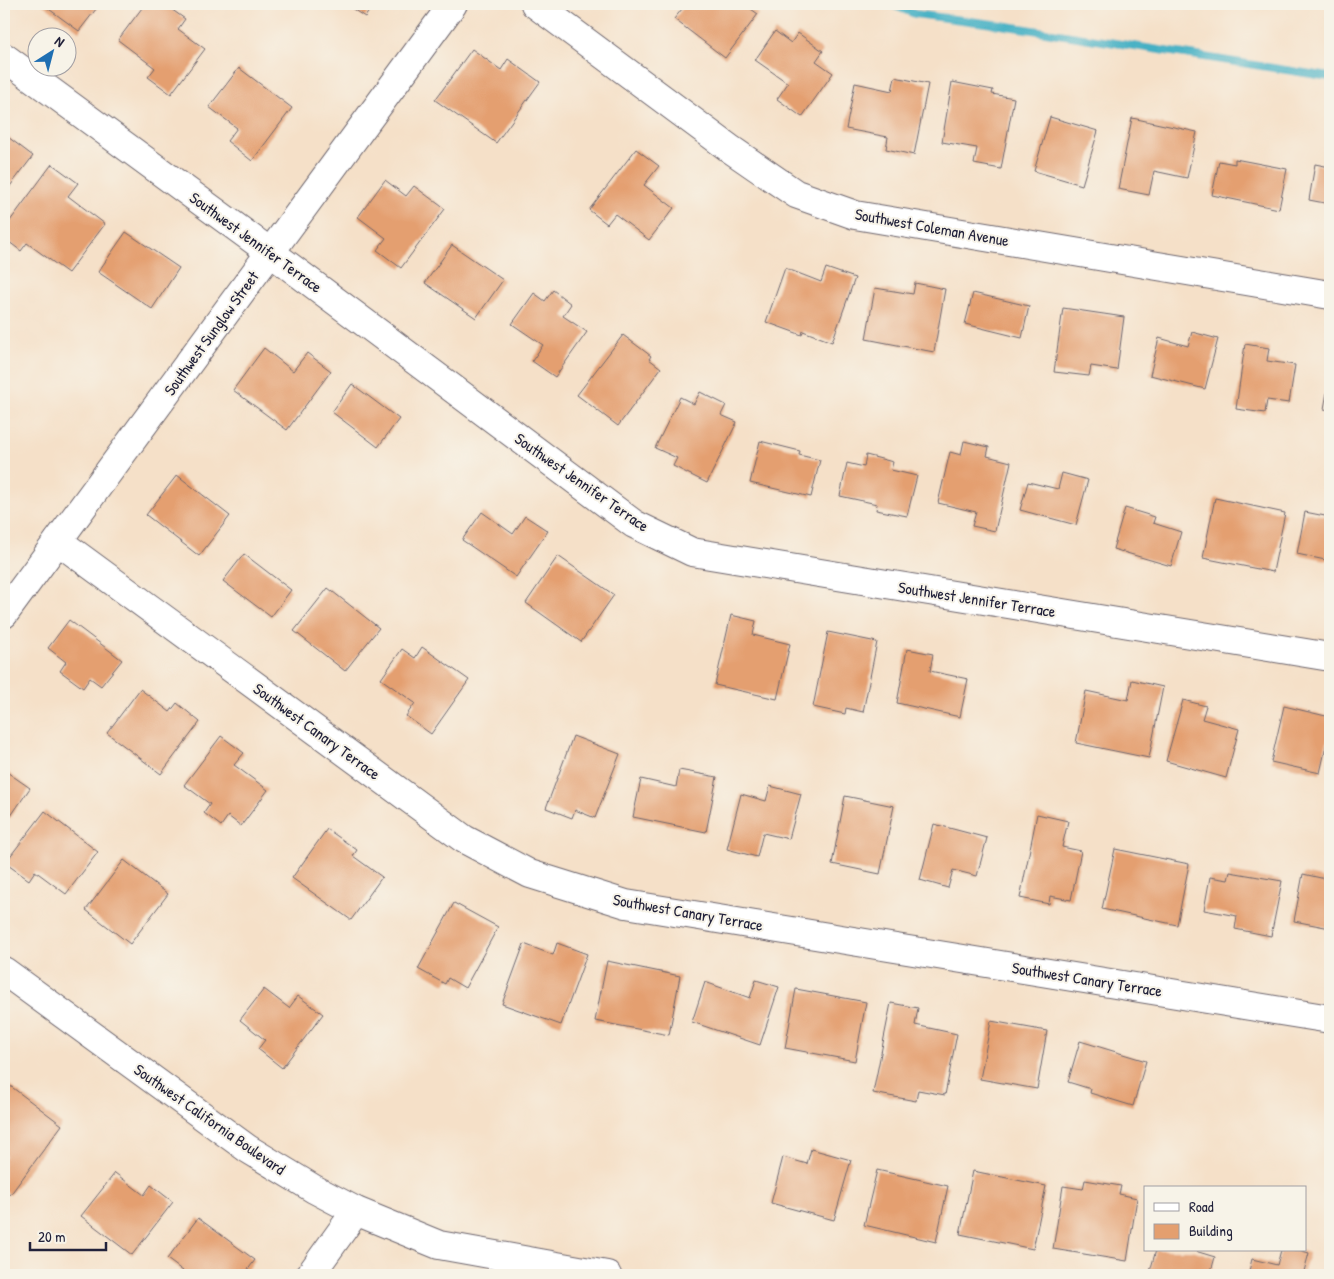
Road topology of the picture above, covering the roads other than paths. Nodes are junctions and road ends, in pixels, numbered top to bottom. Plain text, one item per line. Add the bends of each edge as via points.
1 (453, 4) edge
2 (535, 4) edge
3 (4, 57) edge
4 (270, 252) junction
5 (1330, 295) edge
6 (58, 541) junction
7 (4, 614) edge
8 (1330, 657) edge
9 (4, 971) edge
10 (1330, 1019) edge
11 (356, 1211) junction
12 (310, 1275) edge
13 (607, 1275) edge

1 - 4 street, Southwest Sunglow Street
2 - 5 street, Southwest Coleman Avenue via 796,194 855,215
3 - 4 street, Southwest Jennifer Terrace
4 - 6 street, Southwest Sunglow Street
4 - 8 street, Southwest Jennifer Terrace via 634,524 692,552
6 - 7 street, Southwest Sunglow Street
6 - 10 street, Southwest Canary Terrace via 464,839 530,874 626,904
9 - 11 street, Southwest California Boulevard via 248,1149
11 - 12 street
11 - 13 street, Southwest California Boulevard via 440,1245

